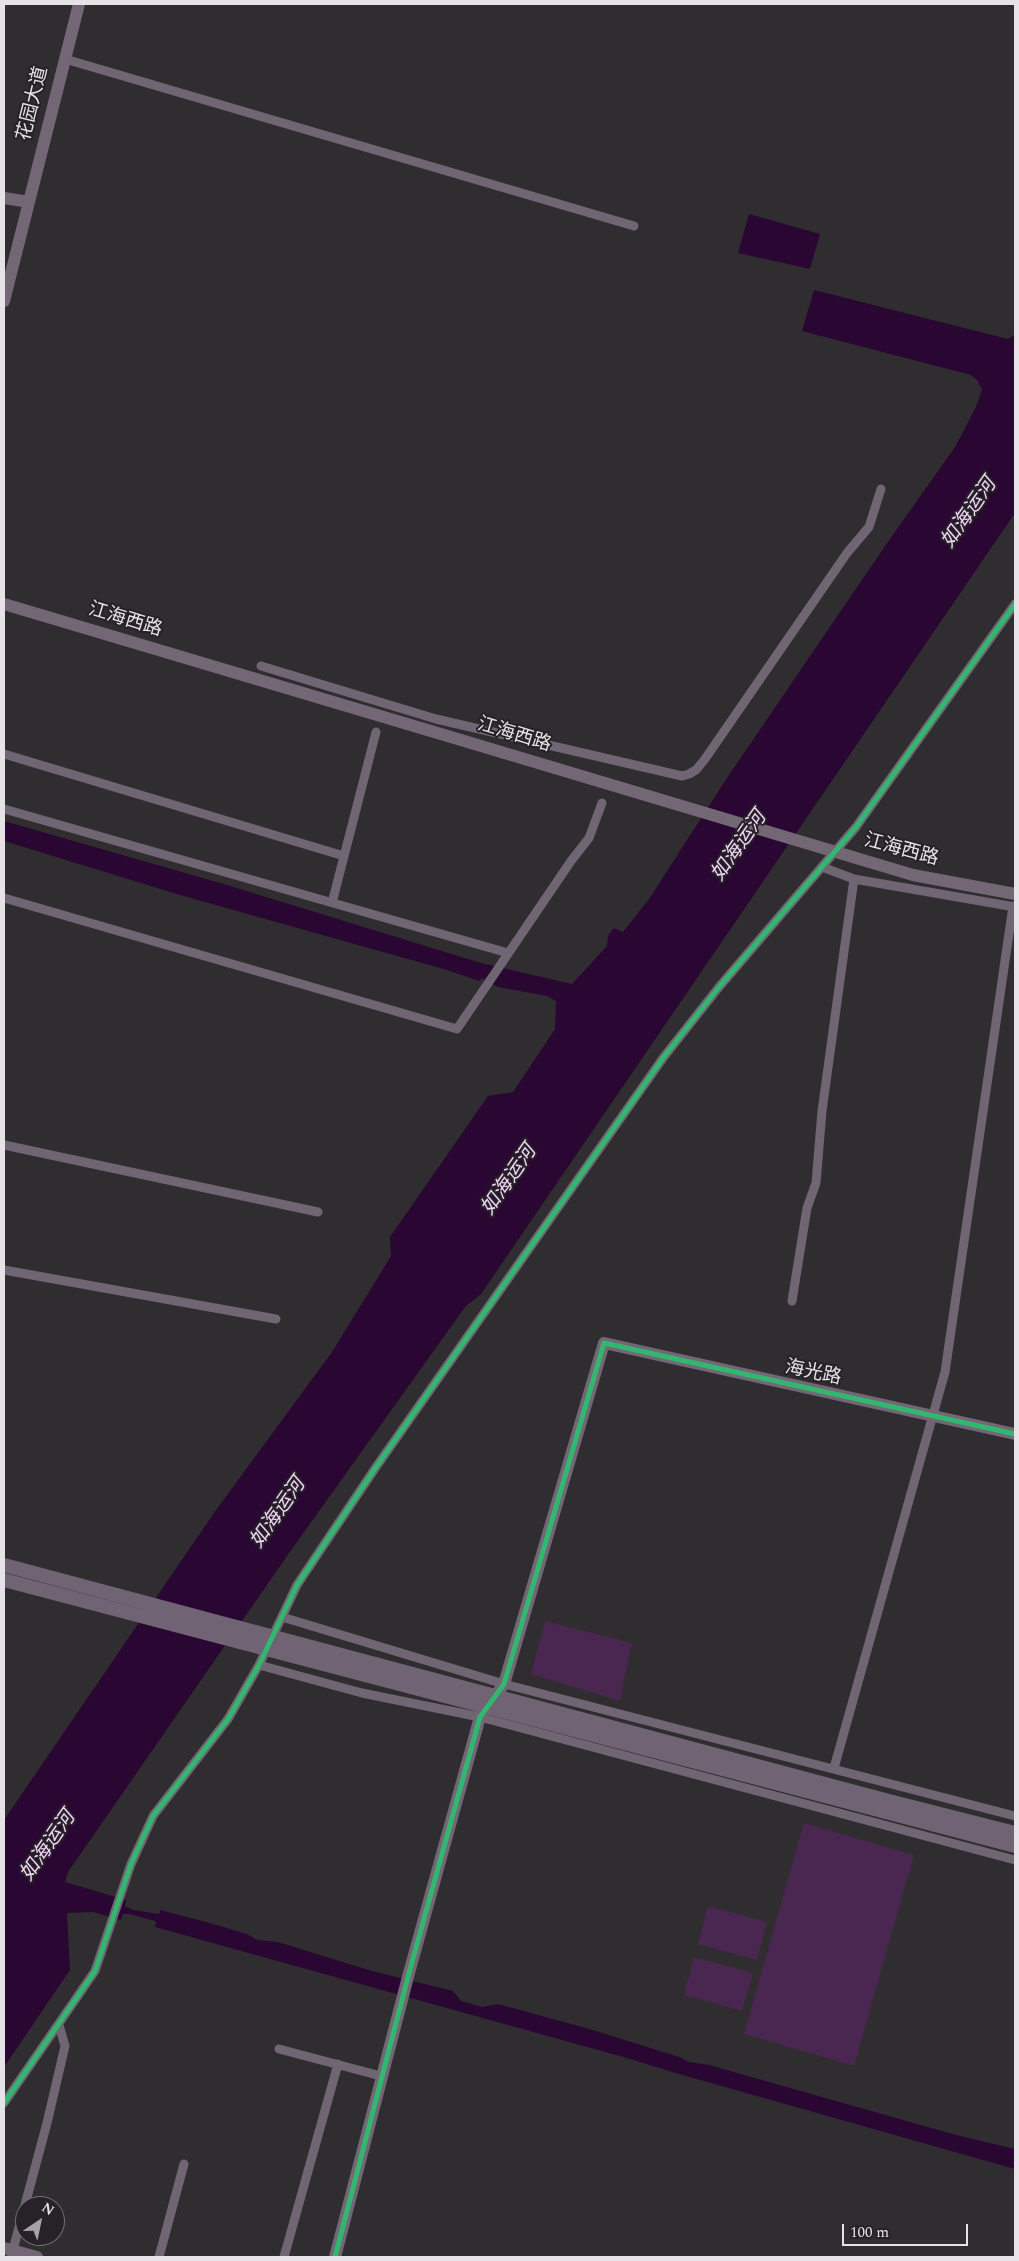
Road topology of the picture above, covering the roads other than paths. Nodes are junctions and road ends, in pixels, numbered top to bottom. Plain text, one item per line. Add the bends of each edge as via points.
1 (79, 4) edge
2 (65, 60) junction
3 (4, 198) edge
4 (29, 202) junction
5 (634, 226) dead end
6 (4, 301) edge
7 (881, 488) dead end
8 (4, 604) edge
9 (1015, 604) edge
10 (261, 666) dead end
11 (376, 732) dead end
12 (4, 754) edge
13 (602, 803) dead end
14 (4, 808) edge
15 (344, 856) junction
16 (822, 867) junction
17 (854, 878) junction
18 (4, 898) edge
19 (1014, 902) edge
20 (332, 903) junction
21 (508, 954) junction
22 (4, 1145) edge
23 (318, 1212) dead end
24 (4, 1270) edge
25 (792, 1301) dead end
26 (276, 1319) dead end
27 (934, 1416) junction
28 (1015, 1434) edge
29 (4, 1565) edge
30 (4, 1580) edge
31 (282, 1617) junction
32 (259, 1665) junction
33 (504, 1684) junction
34 (480, 1717) junction
35 (834, 1768) junction
36 (884, 1805) junction
37 (1015, 1816) edge
38 (1015, 1833) edge
39 (1015, 1846) edge
40 (1015, 1860) edge
41 (59, 2025) junction
42 (280, 2048) dead end
43 (338, 2064) junction
44 (381, 2076) junction
45 (4, 2103) edge
46 (184, 2164) dead end
47 (9, 2252) edge
48 (37, 2257) edge
49 (159, 2257) edge
50 (284, 2257) edge
51 (335, 2257) edge

1 - 2 street, 花园大道
2 - 4 street, 花园大道
2 - 5 street
3 - 4 street
4 - 6 street, 花园大道
7 - 10 street via 869,527 847,553 705,759 690,774 682,776 436,719
8 - 19 street, 江海西路, bridge
9 - 16 street via 856,827
11 - 15 street
12 - 15 street
13 - 21 street via 589,838
14 - 20 street
15 - 20 street
16 - 17 street
16 - 31 street via 663,1058 376,1467 297,1585
17 - 19 street
17 - 25 street via 822,1111 816,1183 806,1208
18 - 21 street via 457,1029
19 - 27 street via 945,1372
20 - 21 street
22 - 23 street
24 - 26 street
27 - 28 street, 海光路
27 - 33 street, 海光路 via 604,1344
27 - 35 street
29 - 36 main road, bridge
30 - 36 main road, bridge
31 - 32 street
31 - 33 street
32 - 34 street via 362,1693
32 - 41 street via 228,1719 153,1816 131,1864 95,1971
33 - 34 street
33 - 35 street
34 - 40 street
34 - 44 street
35 - 37 street
36 - 38 main road
36 - 39 main road
41 - 45 street
41 - 47 street via 65,2046
42 - 43 street
43 - 44 street
43 - 50 street
44 - 51 street
46 - 49 street
47 - 48 street

